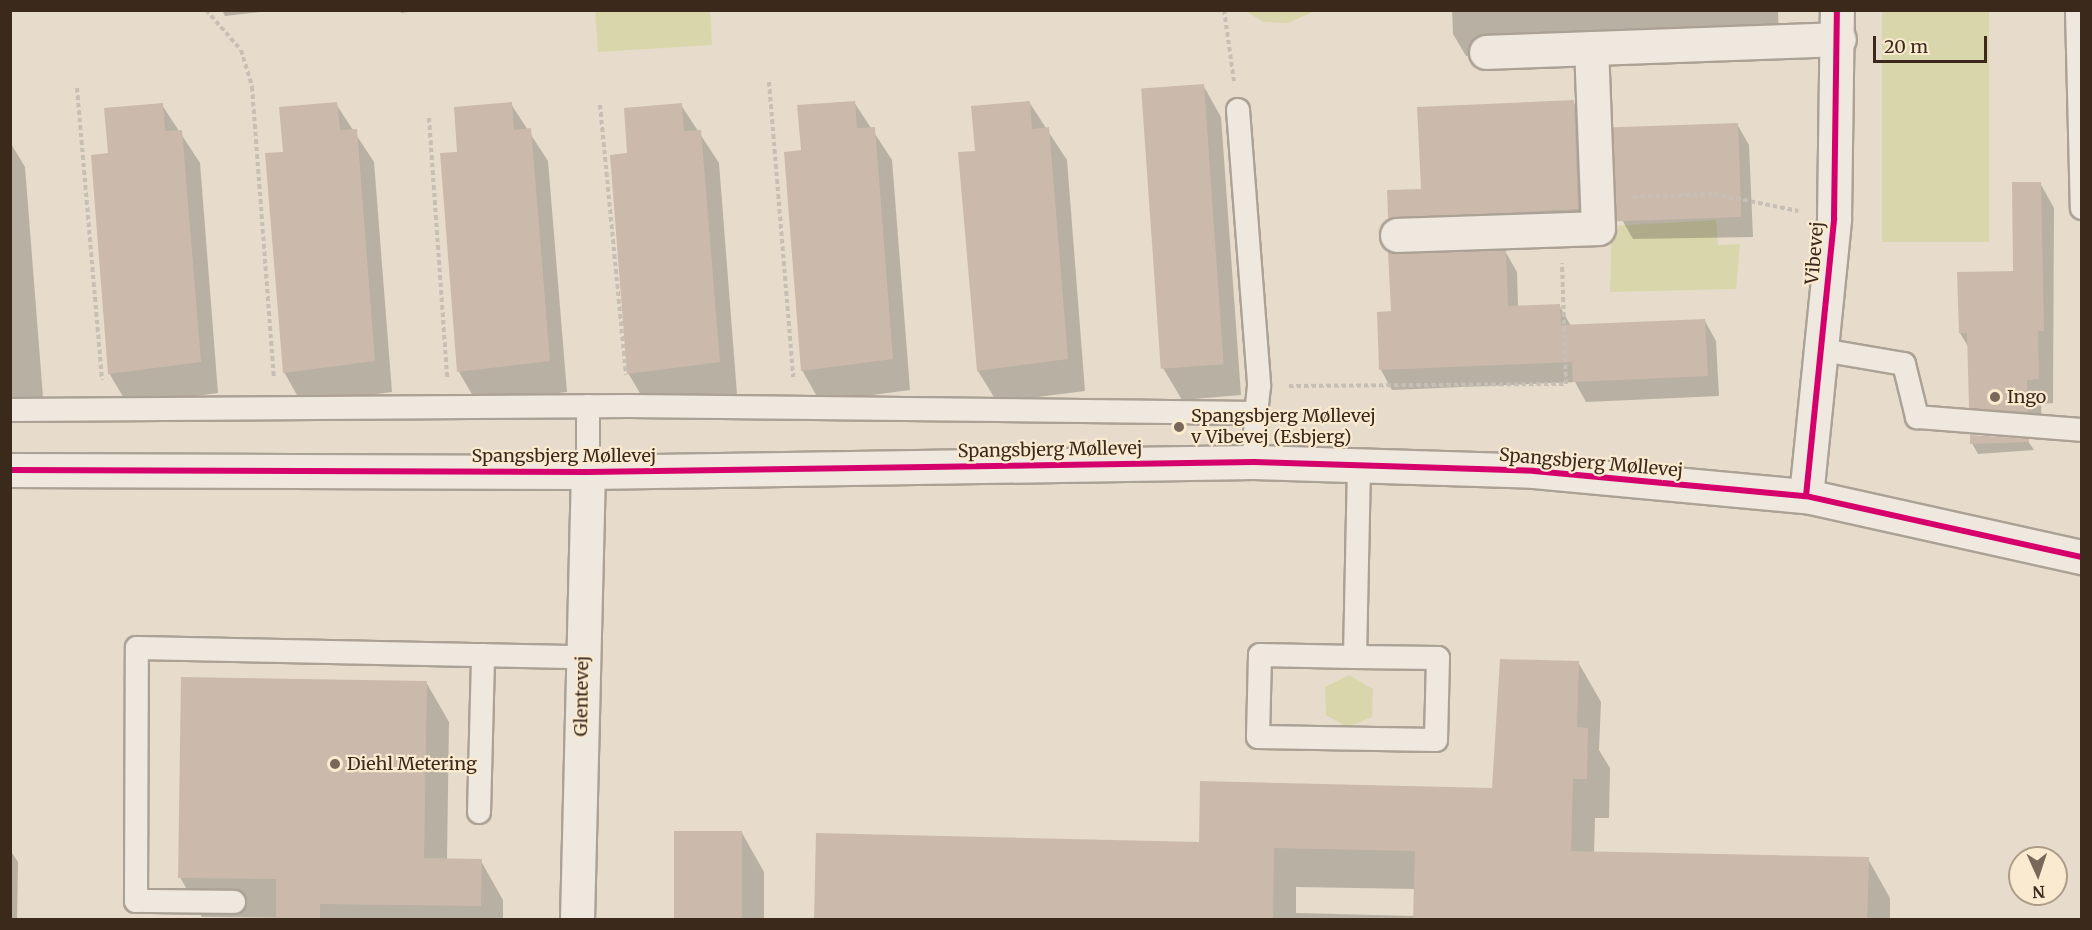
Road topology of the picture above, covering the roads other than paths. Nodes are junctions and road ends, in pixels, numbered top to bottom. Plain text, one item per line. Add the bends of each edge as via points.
1 (2077, 10) edge
2 (1838, 25) edge
3 (1591, 48) junction
4 (1486, 52) dead end
5 (1238, 110) road end
6 (2082, 208) edge
7 (1397, 235) dead end
8 (1822, 350) junction
9 (588, 406) junction
10 (10, 410) edge
11 (1256, 413) junction
12 (2082, 430) edge
13 (1254, 462) junction
14 (1359, 465) junction
15 (10, 470) edge
16 (588, 472) junction
17 (1806, 496) junction
18 (2082, 557) edge
19 (483, 655) junction
20 (583, 657) junction
21 (1355, 657) junction
22 (479, 812) dead end
23 (234, 902) dead end
24 (577, 920) edge

1 - 6 lane
2 - 3 street, Vibevej
2 - 8 street, Vibevej via 1834,218
3 - 4 street, Vibevej
3 - 7 street via 1598,228
5 - 11 lane via 1259,386
8 - 12 lane via 1904,364 1917,417
8 - 17 street, Vibevej
9 - 10 lane
9 - 11 lane
9 - 16 lane
11 - 13 lane
13 - 14 street, Spangsbjerg Møllevej
13 - 16 street, Spangsbjerg Møllevej
14 - 17 street, Spangsbjerg Møllevej via 1534,471
14 - 21 lane
15 - 16 street, Spangsbjerg Møllevej
16 - 20 street, Glentevej
17 - 18 street, Spangsbjerg Møllevej
19 - 20 lane
19 - 22 lane
19 - 23 lane via 137,648 136,901
20 - 24 street, Glentevej
21 - 21 lane via 1260,655 1258,737 1436,740 1437,658

